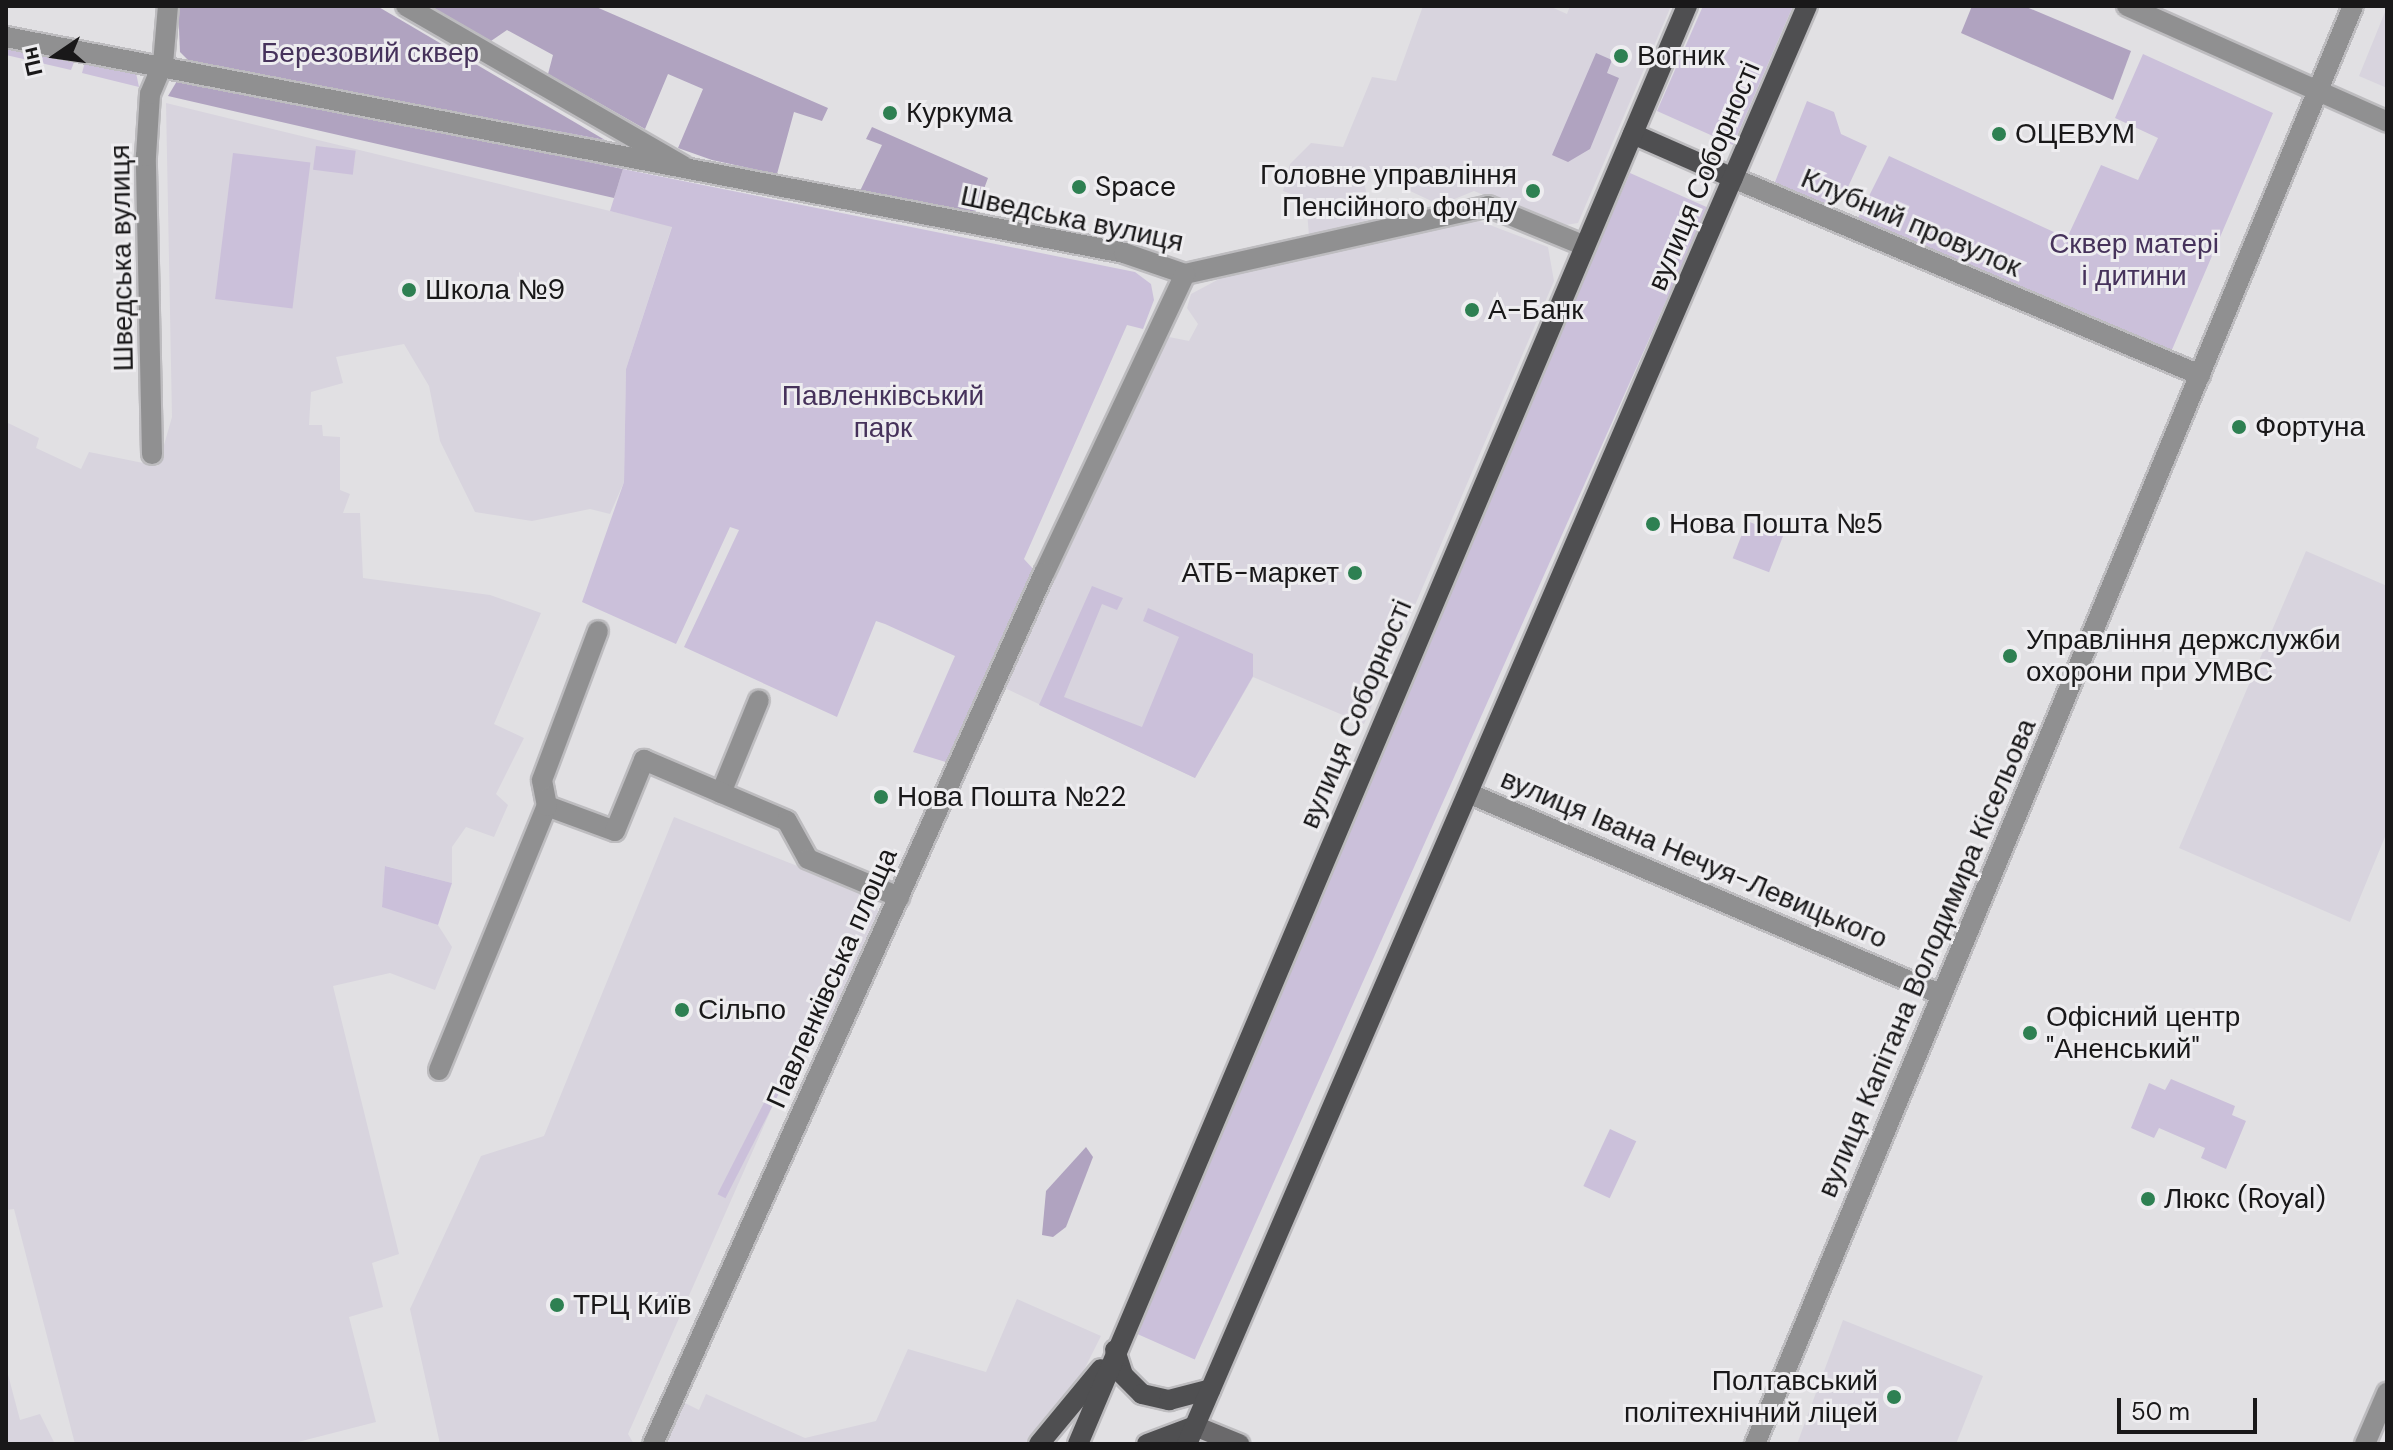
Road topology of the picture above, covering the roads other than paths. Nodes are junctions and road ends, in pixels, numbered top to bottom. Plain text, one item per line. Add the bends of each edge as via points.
1 (168, 6) edge
2 (406, 6) edge
3 (1687, 6) edge
4 (1807, 6) edge
5 (2127, 6) edge
6 (2353, 6) edge
7 (6, 37) edge
8 (163, 64) junction
9 (2318, 91) junction
10 (2387, 122) edge
11 (1633, 134) junction
12 (683, 166) junction
13 (1733, 178) junction
14 (1585, 246) junction
15 (1185, 274) junction
16 (2200, 375) junction
17 (152, 454) dead end
18 (598, 631) dead end
19 (759, 700) dead end
20 (721, 793) junction
21 (1468, 793) junction
22 (547, 806) junction
23 (899, 897) junction
24 (1942, 995) junction
25 (439, 1070) dead end
26 (1115, 1350) junction
27 (1211, 1389) junction
28 (2387, 1393) edge
29 (1191, 1435) edge
30 (653, 1444) edge
31 (1039, 1444) edge
32 (1078, 1444) edge
33 (1147, 1444) edge
34 (1239, 1444) edge
35 (1755, 1444) edge
36 (2365, 1444) edge

1 - 8 street
2 - 12 street, Шведська вулиця
3 - 11 main road, вулиця Соборності
4 - 13 main road, вулиця Соборності
5 - 9 street
6 - 9 street, вулиця Капітана Володимира Кісельова
7 - 8 street, Шведська вулиця
8 - 12 street, Шведська вулиця
8 - 17 street, Шведська вулиця via 150,94 146,156
9 - 10 street
9 - 16 street, вулиця Капітана Володимира Кісельова
11 - 13 main road
11 - 14 main road, вулиця Соборності
12 - 15 street, Шведська вулиця via 1124,253
13 - 16 street, Клубний провулок
13 - 21 main road, вулиця Соборності
14 - 15 street, Шведська вулиця via 1488,206
14 - 26 main road, вулиця Соборності
15 - 23 street, Павленківська площа
16 - 24 street, вулиця Капітана Володимира Кісельова
18 - 22 street via 542,780
19 - 20 street
20 - 22 street via 644,760 615,831
20 - 23 street via 787,821 808,859
21 - 24 street, вулиця Івана Нечуя-Левицького
21 - 27 main road, вулиця Соборності
22 - 25 street
23 - 30 street, Павленківська площа
24 - 35 street, вулиця Капітана Володимира Кісельова
26 - 27 main road via 1123,1375 1142,1394 1169,1400
26 - 31 main road
26 - 32 main road, вулиця Соборності
27 - 29 main road, вулиця Соборності
28 - 36 street
29 - 33 main road
29 - 34 main road

